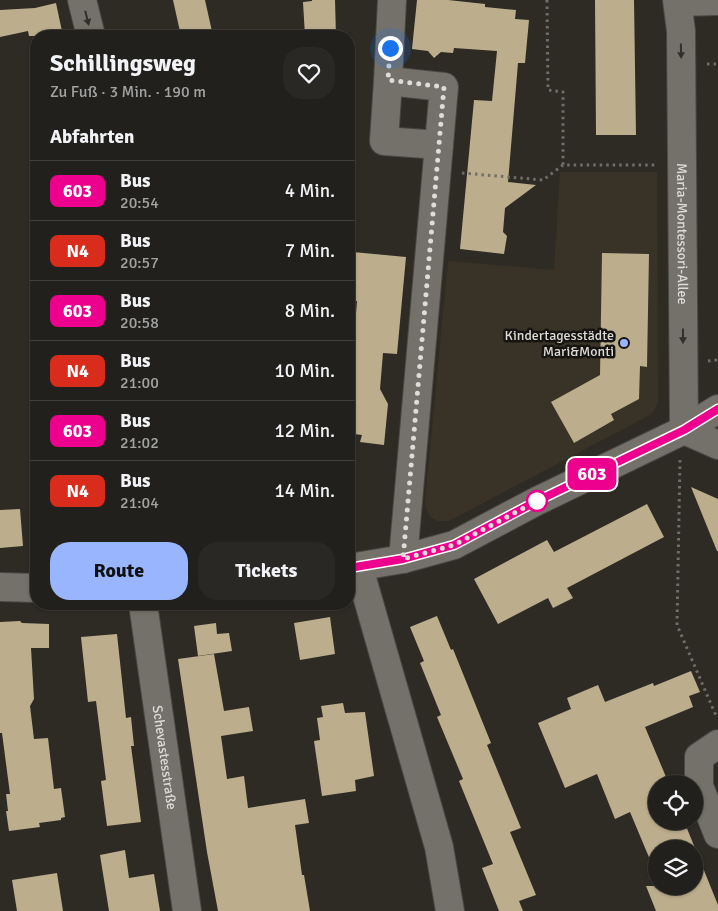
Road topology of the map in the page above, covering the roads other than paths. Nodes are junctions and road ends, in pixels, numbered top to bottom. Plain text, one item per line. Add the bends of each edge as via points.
1 (82, 0) edge
2 (392, 0) edge
3 (678, 1) edge
4 (718, 1) edge
5 (90, 30) edge
6 (388, 80) junction
7 (438, 158) junction
8 (718, 409) edge
9 (684, 430) junction
10 (718, 445) edge
11 (403, 559) junction
12 (355, 568) edge
13 (355, 571) edge
14 (0, 587) edge
15 (30, 588) edge
16 (144, 610) edge
17 (709, 750) edge
18 (718, 834) edge
19 (187, 911) edge
20 (450, 911) edge

1 -> 5 street
2 - 6 street
3 - 4 street
3 -> 9 street, Maria-Montessori-Allee via 683,165
6 - 7 street via 384,141
6 - 7 street via 444,87
7 - 11 street
8 - 9 street
9 - 10 street
9 - 11 street via 454,545
11 - 12 street
13 - 20 street via 439,847
14 - 15 street
16 - 19 street, Schevastesstraße
17 - 18 street via 699,786

